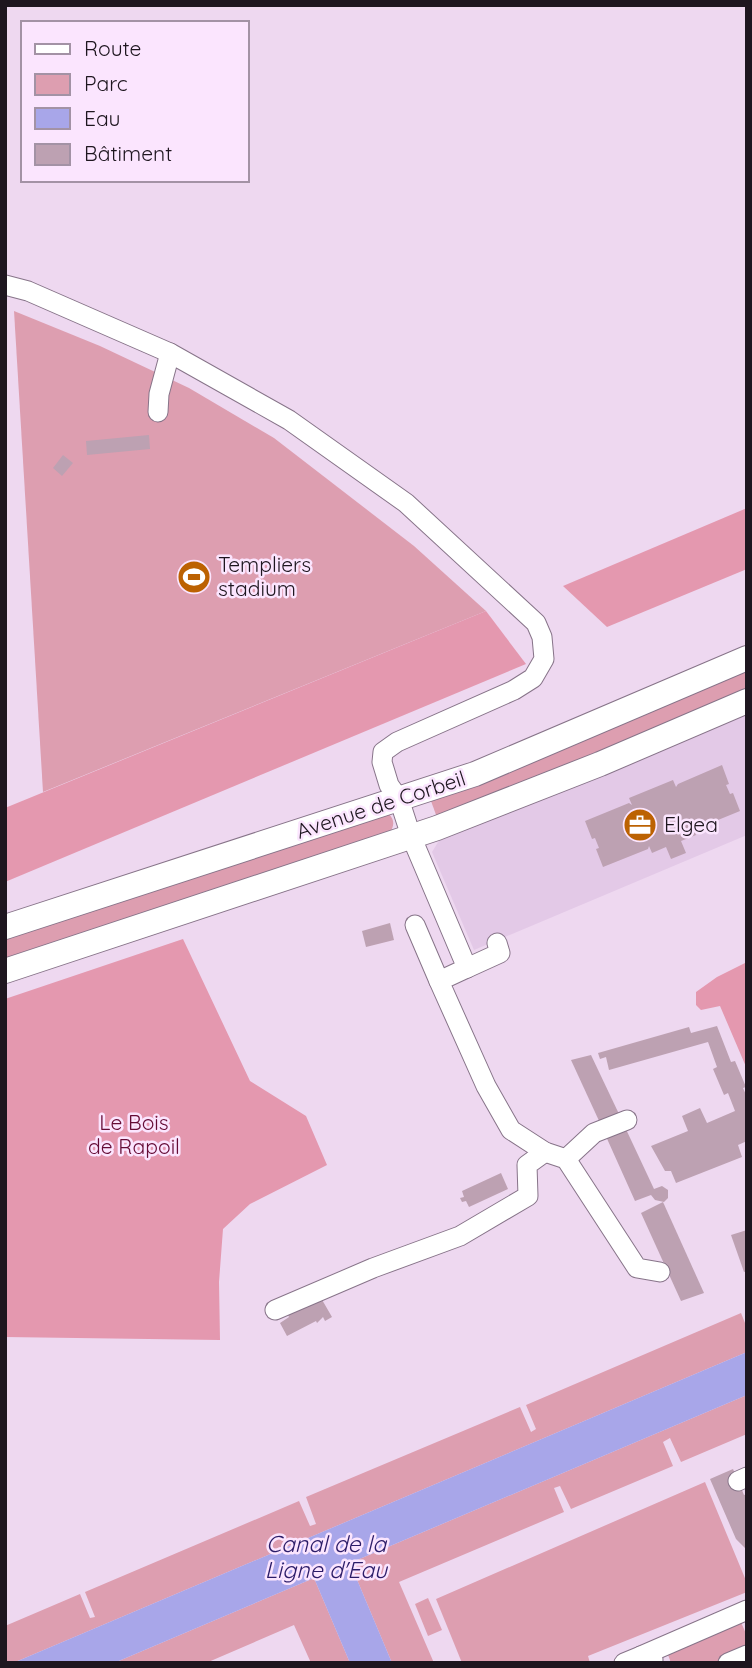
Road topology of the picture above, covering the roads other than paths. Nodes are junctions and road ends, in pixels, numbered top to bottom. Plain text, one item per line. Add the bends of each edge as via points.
1 (5, 285) edge
2 (170, 353) junction
3 (158, 412) dead end
4 (747, 658) edge
5 (747, 701) edge
6 (400, 799) junction
7 (411, 836) junction
8 (415, 925) dead end
9 (5, 927) edge
10 (497, 943) dead end
11 (467, 968) junction
12 (5, 971) edge
13 (439, 981) junction
14 (627, 1120) dead end
15 (545, 1152) junction
16 (566, 1159) junction
17 (660, 1272) dead end
18 (275, 1310) dead end
19 (747, 1610) edge
20 (747, 1656) edge
21 (640, 1661) edge
22 (728, 1663) edge

1 - 2 street
2 - 3 street
2 - 6 street via 289,420 406,503 536,623 544,659 533,678 383,752 389,785
4 - 6 main road, Avenue de Corbeil via 475,774
5 - 7 main road, Avenue de Corbeil via 588,769
6 - 7 street
6 - 9 main road, Avenue de Corbeil
7 - 11 street
7 - 12 main road, Avenue de Corbeil
8 - 13 street
10 - 11 street via 500,953
11 - 13 street
13 - 15 street via 511,1130
14 - 16 street via 594,1133
15 - 16 street
15 - 18 street via 527,1165 528,1196 460,1237
16 - 17 street via 637,1268
19 - 21 street
20 - 22 street

